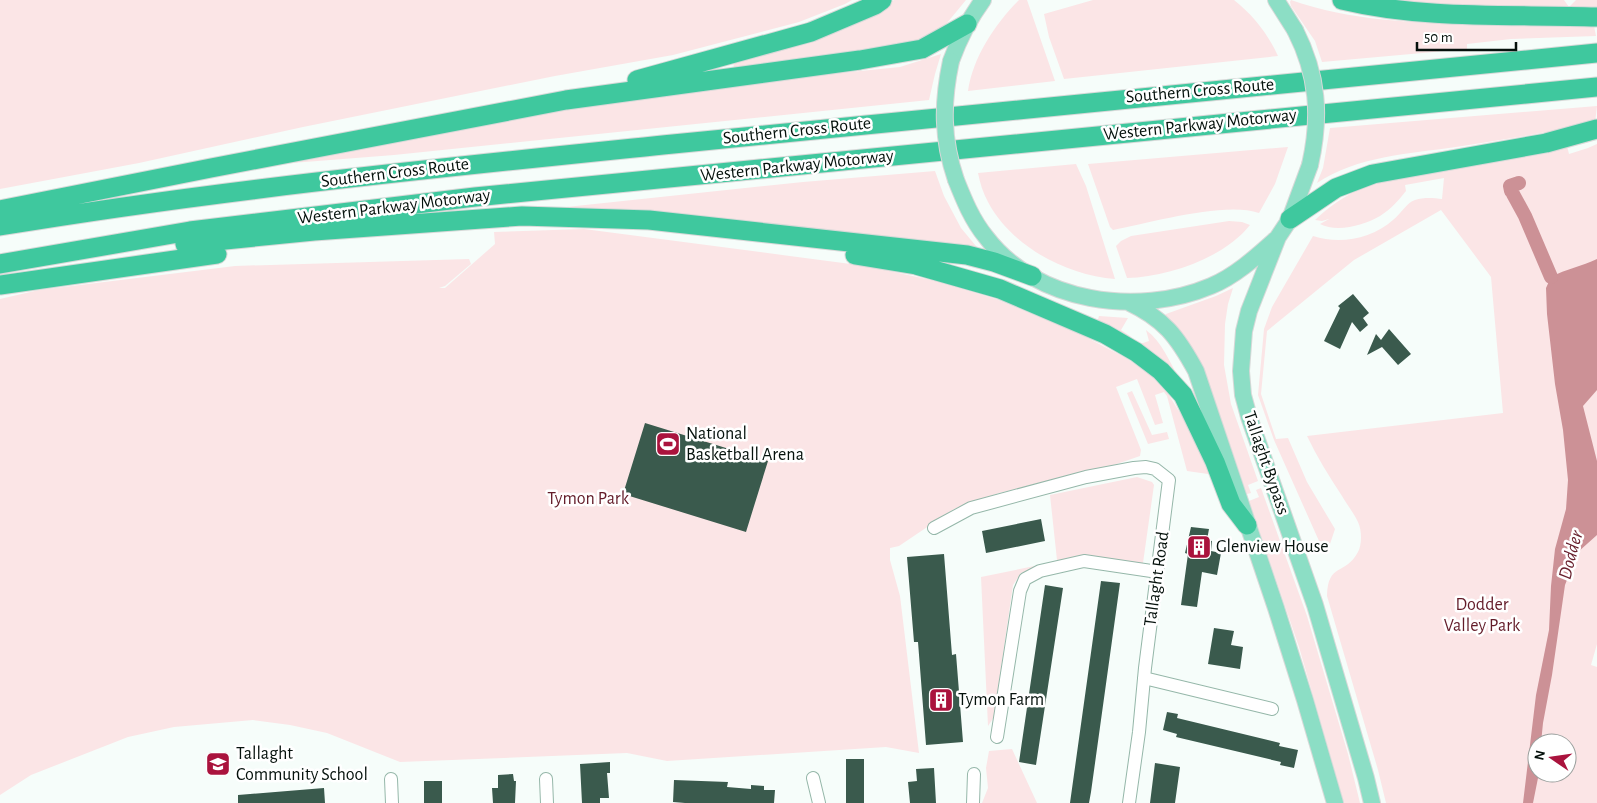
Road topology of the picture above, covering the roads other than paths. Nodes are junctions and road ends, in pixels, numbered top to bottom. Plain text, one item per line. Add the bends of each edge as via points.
1 (882, 0) edge
2 (983, 0) edge
3 (1276, 0) edge
4 (1342, 0) edge
5 (1594, 17) edge
6 (967, 24) junction
7 (1597, 53) edge
8 (1597, 87) edge
9 (566, 100) junction
10 (1597, 129) edge
11 (0, 210) edge
12 (576, 217) junction
13 (1290, 219) junction
14 (0, 226) edge
15 (757, 232) junction
16 (1278, 237) junction
17 (107, 245) junction
18 (0, 264) edge
19 (1032, 276) junction
20 (0, 284) edge
21 (1128, 302) junction
22 (1248, 525) junction
23 (934, 528) dead end
24 (1158, 572) junction
25 (1144, 678) junction
26 (1272, 709) dead end
27 (997, 738) dead end
28 (974, 774) dead end
29 (813, 778) dead end
30 (392, 779) dead end
31 (546, 779) dead end
32 (392, 803) edge
33 (547, 803) edge
34 (819, 803) edge
35 (973, 803) edge
36 (1129, 803) edge
37 (1335, 803) edge
38 (1372, 803) edge

1 - 9 highway via 811,32
2 - 6 main road
3 - 13 main road, bridge via 1296,30 1310,65 1316,103 1316,140
4 - 5 highway via 1371,7 1426,12
6 - 9 highway via 922,49
6 - 19 main road, bridge via 951,61 945,94 947,148 964,201 985,236 1010,261
7 - 14 highway, Southern Cross Route via 382,174
8 - 17 highway, Western Parkway Motorway via 475,198 190,231
9 - 11 highway
10 - 13 highway via 1546,143 1374,174 1336,188
12 - 15 highway via 649,220
12 - 17 highway via 503,217 194,243
12 - 20 highway via 183,258
13 - 16 main road
15 - 19 highway via 967,256
15 - 22 highway via 819,249 916,265 970,280 1059,314 1136,352 1161,371 1183,395 1231,504
16 - 21 main road via 1249,263 1212,286 1167,300
16 - 38 main road, Tallaght Bypass via 1244,331 1243,394 1315,605
17 - 18 highway, Western Parkway Motorway
19 - 21 main road via 1079,296
21 - 22 main road, Tallaght Bypass via 1140,307 1175,335 1196,370
22 - 37 main road, Tallaght Bypass via 1306,700
23 - 24 street, Tallaght Road via 971,508 1086,477 1146,467 1155,469 1169,480
24 - 25 street, Tallaght Road
24 - 27 street via 1084,561 1025,579 1020,591
25 - 26 street
25 - 36 street, Tallaght Road
28 - 35 street
29 - 34 street
30 - 32 street
31 - 33 street

